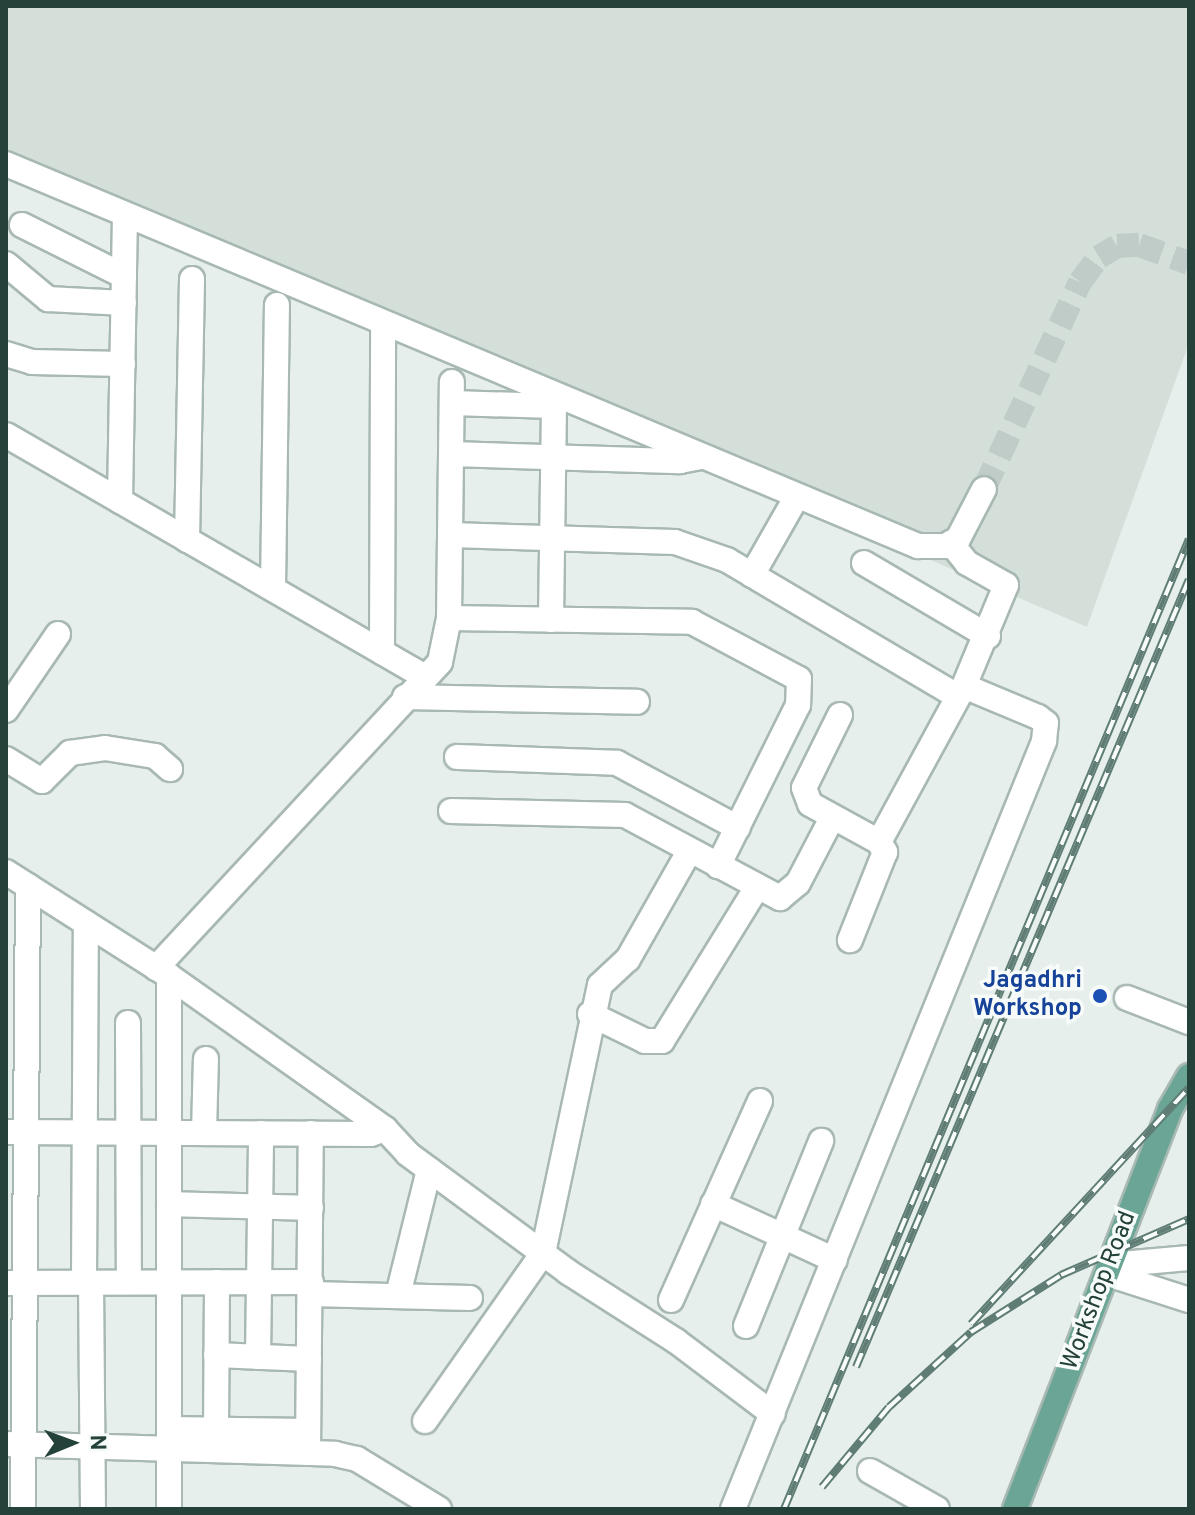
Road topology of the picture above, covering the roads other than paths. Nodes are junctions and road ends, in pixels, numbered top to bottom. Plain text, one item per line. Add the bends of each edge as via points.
1 (6, 164) edge
2 (125, 216) junction
3 (22, 225) dead end
4 (6, 264) edge
5 (124, 276) junction
6 (192, 279) dead end
7 (124, 303) junction
8 (277, 305) dead end
9 (383, 325) junction
10 (11, 364) edge
11 (123, 364) junction
12 (554, 401) junction
13 (6, 435) edge
14 (451, 454) junction
15 (701, 456) junction
16 (554, 460) junction
17 (984, 489) tunnel mouth
18 (797, 496) junction
19 (120, 501) junction
20 (450, 535) junction
21 (552, 539) junction
22 (187, 540) junction
23 (951, 543) junction
24 (864, 563) dead end
25 (752, 575) junction
26 (273, 589) junction
27 (449, 618) junction
28 (551, 620) junction
29 (58, 634) dead end
30 (988, 636) junction
31 (382, 652) junction
32 (424, 676) junction
33 (960, 691) junction
34 (405, 697) junction
35 (637, 702) dead end
36 (6, 710) edge
37 (840, 715) dead end
38 (457, 757) dead end
39 (6, 759) edge
40 (170, 769) dead end
41 (451, 811) dead end
42 (832, 818) junction
43 (738, 828) junction
44 (879, 842) junction
45 (690, 850) junction
46 (718, 866) junction
47 (6, 872) edge
48 (28, 886) junction
49 (757, 887) junction
50 (86, 923) junction
51 (850, 940) dead end
52 (162, 972) junction
53 (1127, 998) dead end
54 (590, 1014) junction
55 (1189, 1022) edge
56 (128, 1023) dead end
57 (206, 1059) dead end
58 (1189, 1076) edge
59 (760, 1101) dead end
60 (385, 1129) junction
61 (16, 1132) edge
62 (85, 1132) junction
63 (129, 1132) junction
64 (169, 1133) junction
65 (204, 1133) junction
66 (261, 1133) junction
67 (311, 1133) junction
68 (821, 1141) dead end
69 (429, 1170) junction
70 (169, 1204) junction
71 (713, 1204) junction
72 (261, 1206) junction
73 (14, 1208) edge
74 (311, 1208) junction
75 (782, 1237) junction
76 (543, 1253) junction
77 (1189, 1258) edge
78 (835, 1260) junction
79 (1109, 1270) junction
80 (88, 1282) junction
81 (129, 1282) junction
82 (169, 1282) junction
83 (217, 1282) junction
84 (260, 1282) junction
85 (15, 1283) edge
86 (311, 1288) junction
87 (398, 1295) junction
88 (470, 1298) dead end
89 (671, 1300) dead end
90 (1189, 1300) edge
91 (746, 1326) dead end
92 (216, 1355) junction
93 (258, 1357) junction
94 (309, 1359) junction
95 (15, 1362) edge
96 (773, 1414) junction
97 (425, 1421) dead end
98 (216, 1430) junction
99 (169, 1438) junction
100 (308, 1442) junction
101 (15, 1444) edge
102 (93, 1446) junction
103 (870, 1471) dead end
104 (23, 1509) edge
105 (93, 1509) edge
106 (169, 1509) edge
107 (439, 1509) edge
108 (733, 1509) edge
109 (937, 1509) edge
110 (1015, 1509) edge

1 - 2 street
2 - 5 street
2 - 9 street
3 - 5 street
4 - 7 street via 48,299
5 - 7 street
6 - 22 street
7 - 11 street
8 - 26 street
9 - 12 street
9 - 31 street
10 - 11 street
11 - 19 street
12 - 14 street via 452,392
12 - 15 street
12 - 16 street
13 - 19 street
14 - 16 street
14 - 20 street
15 - 16 street via 680,461
15 - 18 street
16 - 21 street
17 - 23 street via 964,530
18 - 23 street via 918,546
18 - 25 street
19 - 22 street
20 - 21 street
20 - 27 street
21 - 25 street via 675,542
21 - 28 street
22 - 26 street
23 - 30 street via 967,563 1006,585
24 - 30 street
25 - 33 street
26 - 31 street
27 - 28 street
27 - 32 street via 440,662
28 - 43 street via 692,622 799,679 798,705
29 - 36 street
30 - 33 street
31 - 32 street
32 - 34 street
33 - 44 street
33 - 78 street via 1038,717 1046,730
34 - 35 street
34 - 52 street
37 - 42 street via 804,788 810,804
38 - 43 street via 617,763
39 - 40 street via 42,781 70,753 105,748 155,756
41 - 45 street via 615,813
42 - 44 street
42 - 49 street via 790,895 780,898
43 - 46 street
44 - 51 street via 883,861
45 - 46 street
45 - 54 street via 628,959 600,985
46 - 49 street
47 - 48 street
48 - 50 street
48 - 61 street
49 - 54 street via 662,1041 645,1041
50 - 52 street
50 - 62 street
52 - 60 street
52 - 64 street
53 - 55 street
54 - 76 street
56 - 63 street
57 - 65 street
58 - 79 main road, Workshop Road via 1170,1109
59 - 71 street
60 - 67 street via 371,1134
60 - 69 street
61 - 62 street
61 - 73 street
62 - 63 street
62 - 80 street
63 - 64 street
63 - 81 street
64 - 65 street
64 - 70 street
65 - 66 street
66 - 67 street
66 - 72 street
67 - 74 street
68 - 75 street
69 - 76 street
69 - 87 street
70 - 72 street
70 - 82 street
71 - 75 street
71 - 89 street
72 - 74 street
72 - 84 street
73 - 85 street
74 - 86 street
75 - 78 street
75 - 91 street
76 - 96 street via 676,1341
76 - 97 street
77 - 79 street
78 - 96 street
79 - 90 street
79 - 110 main road, Workshop Road
80 - 81 street
80 - 85 street
80 - 102 street
81 - 82 street
82 - 83 street
82 - 99 street
83 - 84 street
83 - 92 street
84 - 86 street
84 - 93 street
85 - 95 street
86 - 87 street
86 - 94 street
87 - 88 street
92 - 93 street
92 - 98 street
93 - 94 street
94 - 100 street
95 - 101 street
96 - 108 street
98 - 99 street
98 - 100 street
99 - 100 street
99 - 102 street
99 - 106 street
100 - 107 street via 357,1459
101 - 102 street
101 - 104 street
102 - 105 street
103 - 109 street

